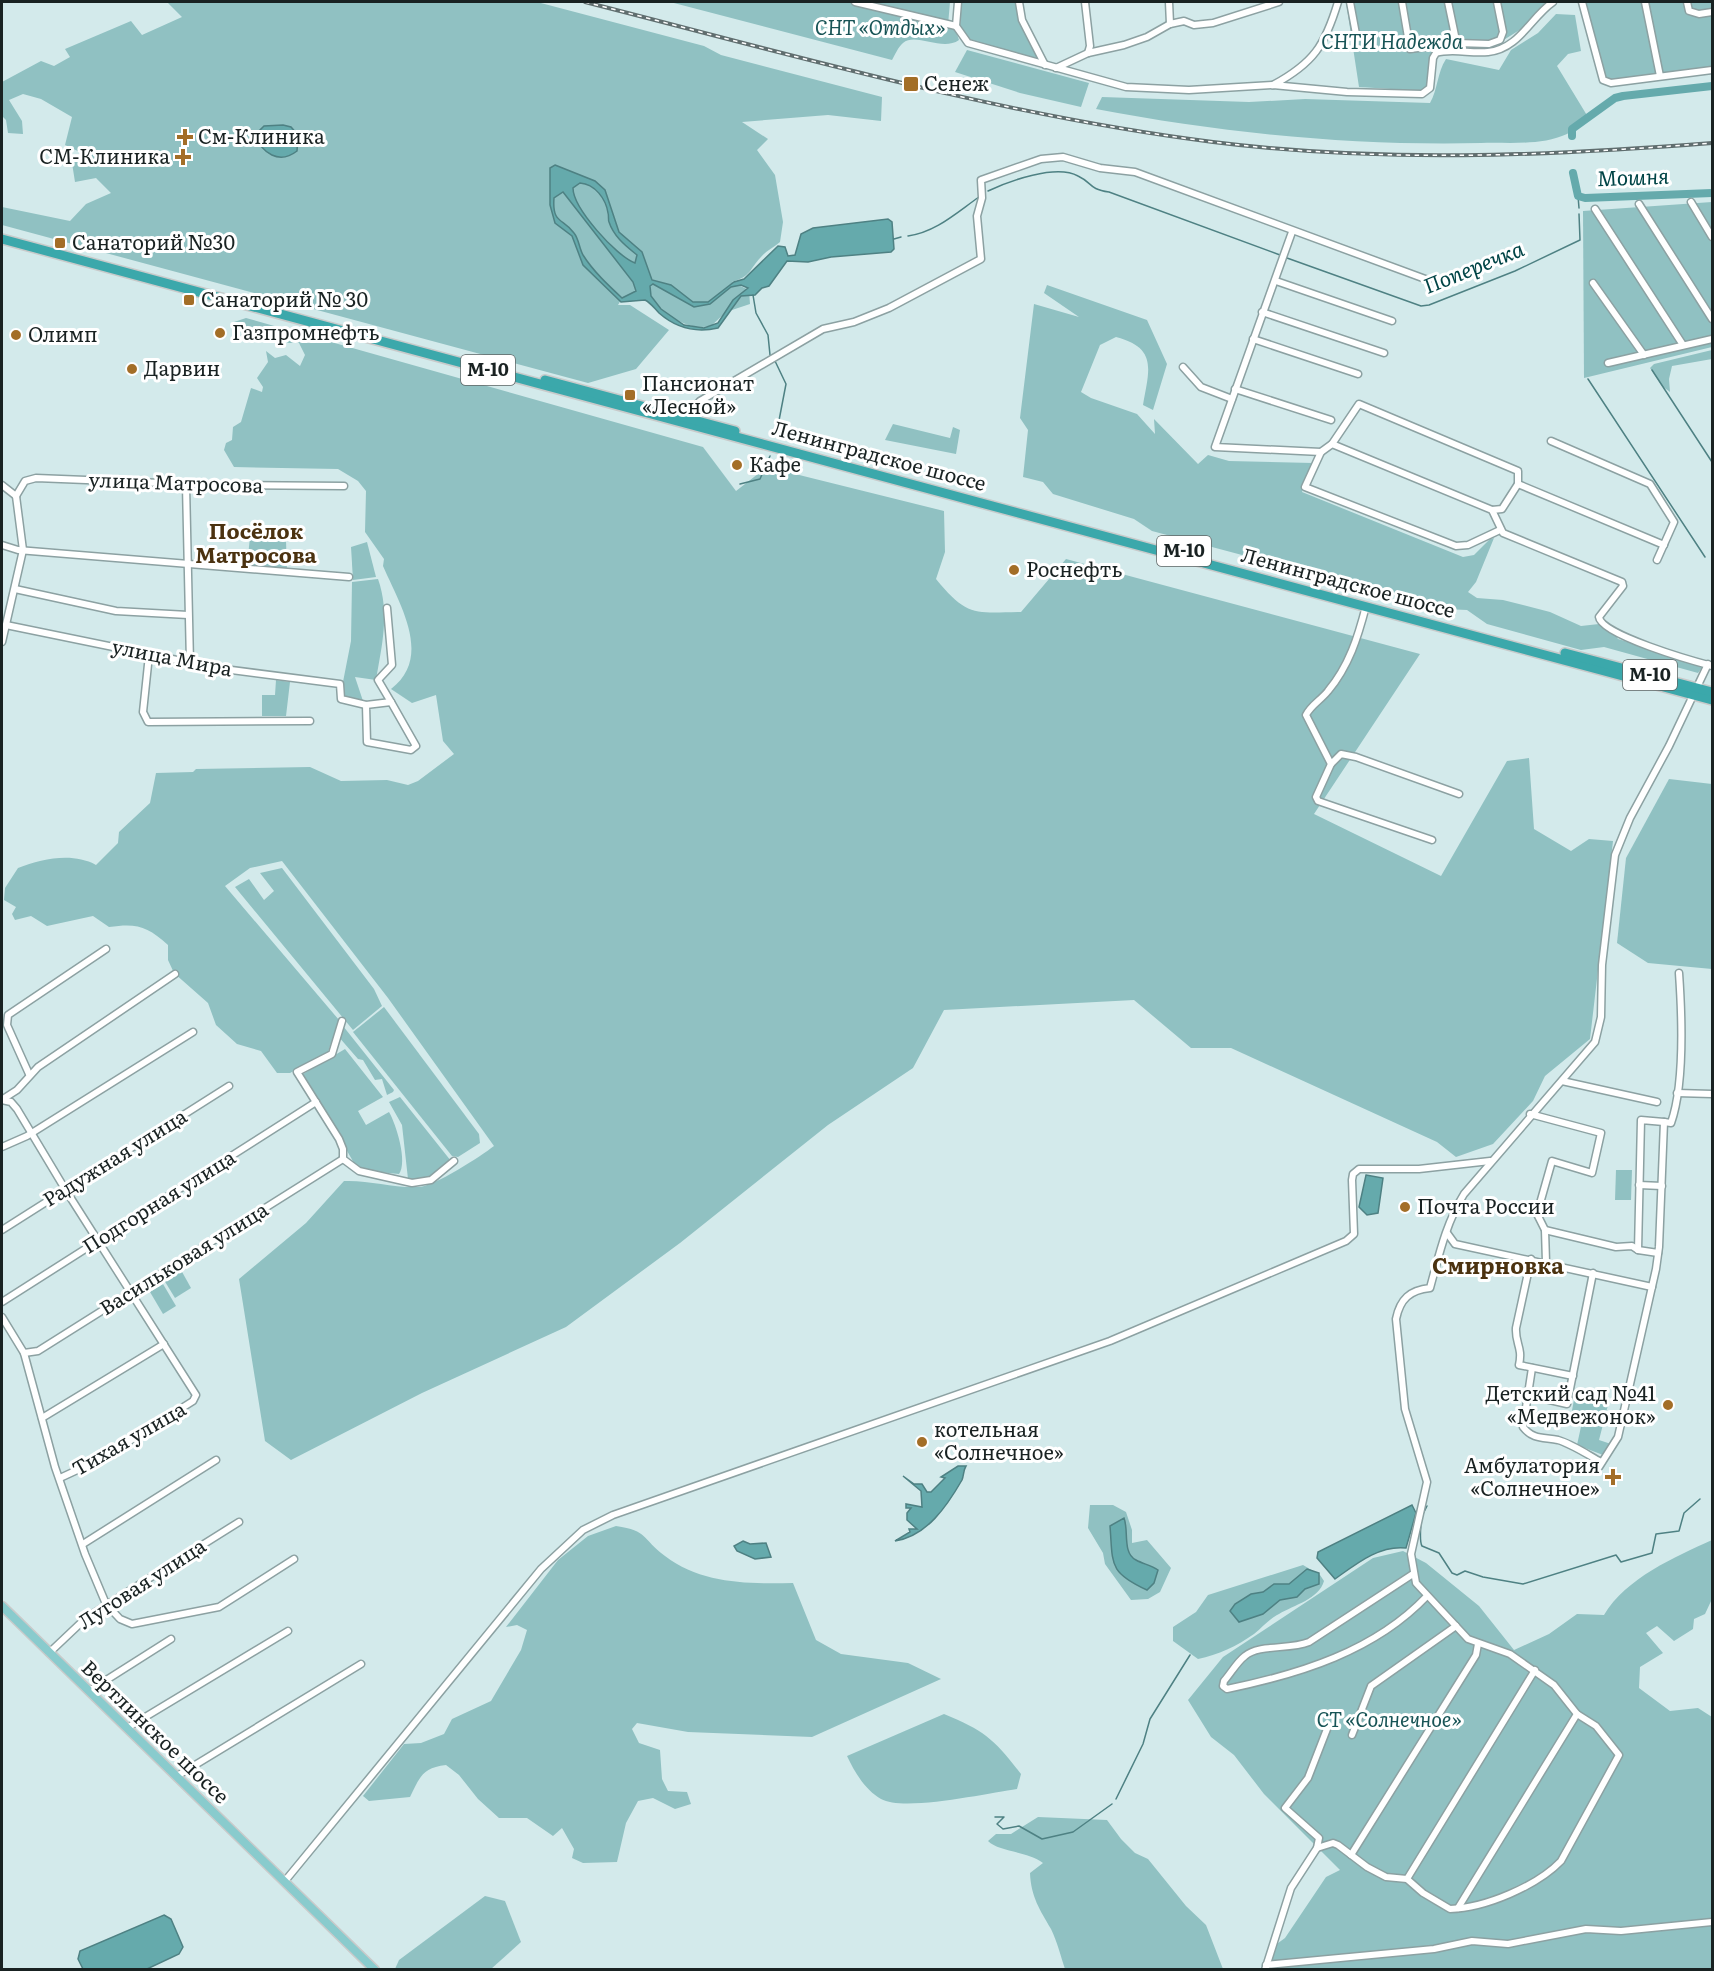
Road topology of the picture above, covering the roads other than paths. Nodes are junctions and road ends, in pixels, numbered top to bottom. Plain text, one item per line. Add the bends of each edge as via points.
1 (855, 2) edge
2 (958, 2) edge
3 (1019, 2) edge
4 (1085, 2) edge
5 (1169, 2) edge
6 (1279, 2) edge
7 (1338, 2) edge
8 (1350, 2) edge
9 (1402, 2) edge
10 (1448, 2) edge
11 (1497, 2) edge
12 (1553, 2) edge
13 (1582, 2) edge
14 (1645, 2) edge
15 (1687, 2) edge
16 (1713, 12) edge
17 (1170, 24) junction
18 (956, 26) junction
19 (1356, 34) dead end
20 (1457, 43) junction
21 (1458, 52) junction
22 (1088, 53) junction
23 (1045, 65) junction
24 (1056, 68) junction
25 (1713, 70) edge
26 (1660, 76) junction
27 (1273, 85) junction
28 (1691, 202) dead end
29 (1639, 204) dead end
30 (1595, 208) dead end
31 (1292, 232) junction
32 (2, 233) edge
33 (1713, 237) edge
34 (2, 239) edge
35 (1428, 280) dead end
36 (1276, 281) junction
37 (1593, 283) dead end
38 (1262, 312) junction
39 (1713, 320) edge
40 (1392, 321) dead end
41 (1253, 339) junction
42 (1713, 339) edge
43 (1683, 345) junction
44 (1384, 353) dead end
45 (1644, 355) junction
46 (1608, 363) dead end
47 (1183, 367) dead end
48 (1358, 374) dead end
49 (1235, 389) junction
50 (1232, 399) junction
51 (684, 420) junction
52 (1331, 420) dead end
53 (1551, 441) dead end
54 (1332, 444) junction
55 (1320, 452) junction
56 (186, 484) junction
57 (1518, 484) junction
58 (2, 485) edge
59 (344, 486) dead end
60 (16, 496) junction
61 (1492, 510) junction
62 (1500, 530) junction
63 (1664, 545) junction
64 (2, 546) edge
65 (23, 550) junction
66 (1657, 560) dead end
67 (188, 563) junction
68 (349, 577) dead end
69 (15, 589) junction
70 (1366, 606) junction
71 (387, 608) dead end
72 (188, 615) junction
73 (6, 625) junction
74 (2, 642) edge
75 (149, 655) junction
76 (190, 663) junction
77 (1710, 665) edge
78 (1694, 691) junction
79 (1713, 692) edge
80 (1713, 700) edge
81 (391, 702) junction
82 (366, 705) junction
83 (310, 721) dead end
84 (1331, 764) junction
85 (1459, 794) dead end
86 (1432, 840) dead end
87 (106, 949) dead end
88 (1679, 973) dead end
89 (175, 974) dead end
90 (342, 1021) dead end
91 (193, 1032) dead end
92 (29, 1074) junction
93 (1562, 1081) junction
94 (229, 1086) dead end
95 (1677, 1093) junction
96 (1713, 1094) edge
97 (2, 1100) edge
98 (316, 1102) junction
99 (1657, 1102) dead end
100 (1530, 1114) junction
101 (1664, 1122) junction
102 (31, 1134) junction
103 (2, 1147) edge
104 (343, 1159) junction
105 (454, 1161) dead end
106 (1491, 1161) junction
107 (1639, 1185) junction
108 (1662, 1186) junction
109 (65, 1189) junction
110 (2, 1230) edge
111 (1545, 1230) junction
112 (1447, 1233) junction
113 (98, 1240) junction
114 (1638, 1250) junction
115 (1658, 1253) junction
116 (1531, 1259) junction
117 (1546, 1262) junction
118 (1593, 1273) junction
119 (1652, 1287) junction
120 (130, 1292) junction
121 (2, 1302) edge
122 (2, 1317) edge
123 (164, 1344) junction
124 (24, 1353) junction
125 (1532, 1368) junction
126 (1573, 1376) junction
127 (1528, 1395) junction
128 (42, 1418) junction
129 (216, 1460) dead end
130 (60, 1478) junction
131 (239, 1522) dead end
132 (82, 1544) junction
133 (294, 1560) dead end
134 (1413, 1574) junction
135 (1427, 1596) junction
136 (106, 1604) junction
137 (2, 1606) edge
138 (1456, 1626) junction
139 (288, 1631) dead end
140 (171, 1639) dead end
141 (1478, 1644) junction
142 (49, 1653) junction
143 (361, 1664) dead end
144 (1535, 1670) junction
145 (89, 1691) junction
146 (1578, 1714) junction
147 (127, 1728) junction
148 (1327, 1729) dead end
149 (1352, 1735) dead end
150 (177, 1776) junction
151 (1317, 1848) junction
152 (1351, 1855) junction
153 (1407, 1879) junction
154 (285, 1881) junction
155 (1457, 1909) junction
156 (1713, 1922) edge
157 (1265, 1967) edge
158 (375, 1970) edge

1 - 18 street
2 - 18 street
3 - 23 street via 1022,20
4 - 22 street
5 - 17 street
6 - 17 street via 1213,23
7 - 27 street via 1316,54 1301,69
8 - 19 street
9 - 20 street via 1410,49
10 - 20 street
11 - 20 street via 1503,32 1500,40 1480,45
12 - 21 street via 1523,34 1502,48
13 - 26 street via 1603,80 1611,83
14 - 26 street
15 - 16 street via 1693,13
17 - 22 street via 1147,37
18 - 23 street via 968,43
20 - 21 street
21 - 27 street via 1436,53 1430,88 1422,94
22 - 24 street
23 - 24 street
24 - 27 street via 1126,87 1189,90
25 - 26 street
28 - 33 street
29 - 39 street
30 - 43 street
31 - 35 street
31 - 36 street
31 - 51 street via 1135,172 1100,168 1073,158 1041,159 981,180 977,216 981,259 889,308 822,329 700,401
32 - 51 highway, Ленинградское шоссе / М-10
34 - 51 highway, Ленинградское шоссе / М-10
36 - 38 street
36 - 40 street
37 - 45 street
38 - 41 street
38 - 44 street
41 - 48 street
41 - 49 street
42 - 43 street
43 - 45 street
45 - 46 street
47 - 50 street via 1201,387
49 - 50 street
49 - 52 street
50 - 55 street via 1215,447
51 - 70 highway, Ленинградское шоссе / М-10
51 - 78 highway, Ленинградское шоссе / М-10
53 - 63 street via 1650,484 1674,522
54 - 55 street
54 - 57 street via 1359,404 1518,471
54 - 61 street
55 - 62 street via 1305,487 1456,546 1468,545
56 - 59 street, улица Матросова
56 - 60 street, улица Матросова via 36,478 25,481
56 - 67 street
57 - 61 street via 1502,509
57 - 63 street
58 - 60 street
60 - 65 street
61 - 62 street
62 - 77 street via 1622,582 1623,586 1599,617 1619,635
63 - 66 street
64 - 65 street
65 - 67 street
65 - 69 street
67 - 68 street
67 - 72 street
69 - 72 street via 116,611
69 - 73 street
70 - 78 highway, Ленинградское шоссе / М-10
70 - 84 street via 1351,656 1329,691 1306,715
71 - 81 street via 392,665 378,680
72 - 76 street
73 - 74 street
73 - 75 street, улица Мира
75 - 76 street, улица Мира
75 - 83 street via 143,711 147,722
76 - 82 street, улица Мира via 340,684 342,699
77 - 78 street
78 - 79 highway, Ленинградское шоссе / М-10
78 - 80 highway, Ленинградское шоссе / М-10
78 - 93 street via 1617,849 1597,1035
81 - 82 street
81 - 82 street via 416,746 411,750 367,742
84 - 85 street via 1341,754 1356,757
84 - 86 street via 1316,796 1318,801
87 - 92 street via 8,1015 7,1025
88 - 95 street via 1682,1022
89 - 92 street
90 - 98 street via 332,1054 297,1072
91 - 102 street
92 - 97 street via 17,1090
93 - 99 street
93 - 100 street
94 - 109 street, Радужная улица
95 - 96 street
95 - 101 street via 1671,1123
97 - 102 street via 14,1105
98 - 104 street via 341,1144
98 - 113 street, Подгорная улица
100 - 106 street
100 - 111 street via 1601,1133 1592,1173 1552,1161 1536,1214
101 - 107 street via 1641,1120
101 - 108 street
102 - 103 street
102 - 109 street
104 - 105 street via 359,1172 412,1183 431,1180
104 - 120 street, Васильковая улица
106 - 112 street via 1454,1210
106 - 154 street via 1419,1169 1359,1169 1352,1180 1351,1239 1110,1341 613,1515 583,1530 541,1569 500,1617
107 - 108 street
107 - 114 street
108 - 115 street
109 - 110 street, Радужная улица
109 - 113 street
111 - 114 street
111 - 117 street
112 - 116 street via 1455,1244
112 - 134 street via 1430,1288 1416,1290 1406,1297 1396,1319 1405,1409 1427,1482 1411,1554
113 - 120 street
113 - 121 street, Подгорная улица
114 - 115 street
115 - 119 street
116 - 117 street
116 - 125 street via 1516,1335 1522,1349 1519,1365
117 - 118 street
118 - 119 street
118 - 126 street
119 - 127 street via 1618,1437 1600,1464 1558,1440 1541,1440 1528,1433 1523,1427
120 - 123 street
120 - 124 street, Васильковая улица via 38,1351
122 - 124 street
123 - 128 street
123 - 130 street, Тихая улица via 196,1392 196,1398 109,1454
124 - 128 street
125 - 126 street
125 - 127 street
126 - 127 street via 1567,1404
128 - 130 street
129 - 132 street
130 - 132 street
131 - 136 street, Луговая улица
132 - 136 street
133 - 136 street via 211,1609 132,1624 120,1619
134 - 135 street
134 - 135 street via 1309,1642 1296,1647 1258,1648 1245,1655 1224,1686 1227,1689 1314,1668 1394,1626
135 - 138 street
136 - 142 street, Луговая улица via 76,1625
137 - 142 main road, Вертлинское шоссе
138 - 141 street
138 - 149 street via 1371,1686
139 - 147 street
140 - 145 street
141 - 144 street via 1510,1654
141 - 152 street via 1476,1654
142 - 145 main road, Вертлинское шоссе
143 - 150 street
144 - 146 street via 1554,1685
144 - 153 street
145 - 147 main road, Вертлинское шоссе
146 - 155 street
146 - 155 street via 1596,1726 1619,1755 1561,1861 1548,1875 1527,1887
147 - 150 main road, Вертлинское шоссе
148 - 151 street via 1308,1778 1285,1808 1319,1838
150 - 154 main road, Вертлинское шоссе
151 - 152 street via 1333,1843
151 - 157 street via 1291,1888
152 - 153 street via 1386,1877
153 - 155 street via 1442,1905
154 - 158 main road, Вертлинское шоссе
156 - 157 street via 1621,1931 1586,1929 1508,1944 1472,1941 1434,1949

